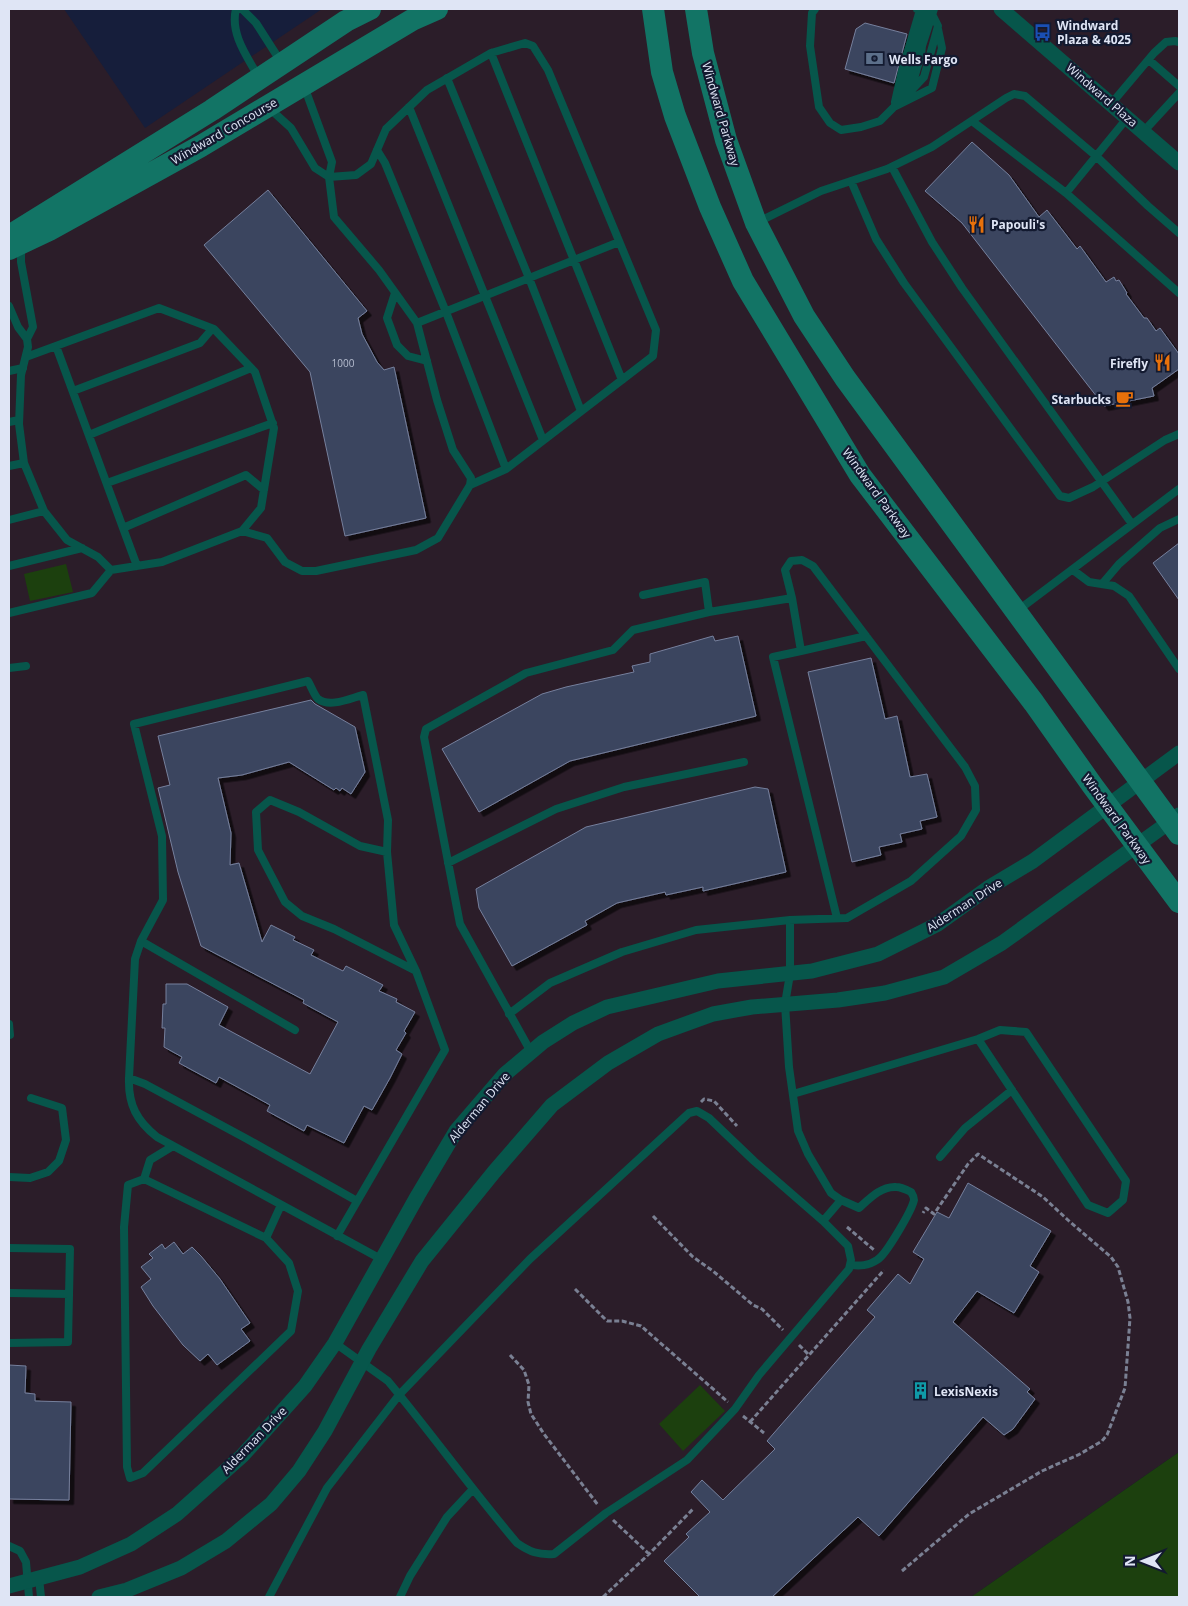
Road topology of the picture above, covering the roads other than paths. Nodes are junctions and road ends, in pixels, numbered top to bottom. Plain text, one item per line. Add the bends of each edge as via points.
1 (236, 9) edge
2 (242, 9) edge
3 (370, 9) edge
4 (437, 9) edge
5 (653, 9) edge
6 (696, 9) edge
7 (815, 9) edge
8 (1001, 9) edge
9 (926, 11) edge
10 (938, 26) junction
11 (1179, 42) edge
12 (491, 53) junction
13 (1149, 60) junction
14 (282, 64) junction
15 (447, 78) junction
16 (260, 79) junction
17 (304, 85) junction
18 (1179, 86) edge
19 (1179, 93) edge
20 (1111, 104) junction
21 (267, 106) junction
22 (409, 107) junction
23 (894, 107) junction
24 (1128, 117) junction
25 (972, 121) junction
26 (1144, 131) junction
27 (377, 150) junction
28 (1096, 156) junction
29 (1179, 163) edge
30 (892, 167) junction
31 (329, 177) junction
32 (851, 181) junction
33 (1066, 193) junction
34 (756, 223) junction
35 (1179, 232) edge
36 (619, 242) junction
37 (13, 243) edge
38 (574, 260) junction
39 (529, 278) junction
40 (395, 293) junction
41 (1179, 293) edge
42 (485, 296) junction
43 (9, 306) edge
44 (446, 312) junction
45 (417, 323) junction
46 (212, 329) junction
47 (27, 339) junction
48 (56, 346) junction
49 (26, 357) junction
50 (427, 361) junction
51 (23, 368) junction
52 (251, 368) junction
53 (9, 371) edge
54 (622, 380) junction
55 (73, 391) junction
56 (581, 411) junction
57 (19, 420) junction
58 (9, 422) edge
59 (273, 423) junction
60 (1179, 434) edge
61 (89, 435) junction
62 (543, 440) junction
63 (24, 462) junction
64 (9, 466) edge
65 (506, 469) junction
66 (1101, 482) junction
67 (107, 483) junction
68 (470, 485) junction
69 (1179, 489) edge
70 (264, 490) junction
71 (44, 511) junction
72 (1179, 519) edge
73 (9, 520) edge
74 (1132, 524) junction
75 (123, 528) junction
76 (242, 531) junction
77 (82, 548) junction
78 (9, 566) edge
79 (138, 566) junction
80 (111, 570) junction
81 (1073, 570) junction
82 (1102, 584) junction
83 (643, 595) dead end
84 (792, 598) junction
85 (709, 612) junction
86 (1016, 612) junction
87 (9, 613) edge
88 (866, 636) junction
89 (801, 651) junction
90 (26, 666) dead end
91 (9, 668) edge
92 (1179, 669) edge
93 (1179, 753) edge
94 (744, 762) dead end
95 (1140, 781) junction
96 (1107, 805) junction
97 (1176, 824) edge
98 (1137, 846) junction
99 (386, 852) junction
100 (448, 863) junction
101 (1179, 902) edge
102 (837, 918) junction
103 (790, 920) junction
104 (142, 941) junction
105 (416, 971) junction
106 (790, 974) junction
107 (784, 1004) junction
108 (510, 1014) junction
109 (9, 1024) edge
110 (295, 1030) dead end
111 (9, 1035) edge
112 (978, 1039) junction
113 (531, 1052) junction
114 (129, 1078) junction
115 (1012, 1090) junction
116 (793, 1094) junction
117 (31, 1098) dead end
118 (173, 1146) junction
119 (940, 1157) dead end
120 (9, 1177) edge
121 (144, 1179) junction
122 (840, 1200) junction
123 (357, 1201) junction
124 (281, 1205) junction
125 (823, 1221) junction
126 (337, 1236) junction
127 (266, 1238) junction
128 (9, 1248) edge
129 (382, 1260) junction
130 (850, 1264) junction
131 (9, 1293) edge
132 (69, 1294) junction
133 (9, 1342) edge
134 (335, 1342) junction
135 (362, 1361) junction
136 (399, 1395) junction
137 (473, 1489) junction
138 (9, 1546) edge
139 (33, 1580) junction
140 (9, 1586) edge
141 (29, 1597) edge
142 (41, 1597) edge
143 (99, 1597) edge
144 (269, 1597) edge
145 (400, 1597) edge

1 - 16 lane via 233,18 241,47
2 - 14 lane via 256,23
3 - 14 main road, Windward Concourse via 346,21
4 - 17 main road, Windward Concourse via 412,20
5 - 96 main road, Windward Parkway via 662,72 675,116 743,281 860,475
6 - 34 main road, Windward Parkway via 703,53 726,140
7 - 23 lane via 810,46 819,107 830,123 841,130 861,127 880,121
8 - 20 street, Windward Plaza
9 - 10 lane
9 - 23 lane via 902,71
9 - 23 lane via 915,75
10 - 23 lane via 924,77
10 - 23 lane via 942,48 932,88
11 - 13 lane via 1166,42
12 - 15 lane
12 - 36 lane via 525,43 533,46 548,70
12 - 38 lane
13 - 18 lane
13 - 20 lane
14 - 16 main road, Windward Concourse
15 - 22 lane via 427,90
15 - 39 lane
16 - 37 main road, Windward Concourse
17 - 21 main road, Windward Concourse
17 - 31 lane via 332,162
19 - 26 lane
20 - 24 street, Windward Plaza
21 - 31 lane via 291,128 315,168
21 - 37 main road, Windward Concourse via 49,230
22 - 27 lane via 386,129
22 - 42 lane
24 - 26 street, Windward Plaza
24 - 28 lane
25 - 28 lane via 1014,94 1024,96
25 - 30 lane via 932,147
25 - 33 lane
26 - 29 street, Windward Plaza
27 - 31 lane via 371,164 356,175
27 - 44 lane via 385,162
28 - 33 lane
28 - 35 lane
30 - 32 lane
30 - 66 lane via 932,242 962,288
31 - 40 lane via 334,217
32 - 34 lane
32 - 66 lane via 876,239 904,283 1060,496 1069,498
33 - 41 lane
34 - 86 main road, Windward Parkway via 804,316 840,370
36 - 38 lane
36 - 54 lane via 656,330 653,356
37 - 47 lane via 21,262 33,327
38 - 39 lane
38 - 54 lane
39 - 42 lane
39 - 56 lane
40 - 45 lane
40 - 50 lane via 386,318 397,344 408,356
42 - 44 lane
42 - 62 lane
43 - 47 lane
44 - 45 lane
44 - 65 lane
45 - 50 lane
46 - 48 lane via 159,308
46 - 52 lane
46 - 55 lane via 200,343
47 - 49 lane
48 - 49 lane
48 - 55 lane
49 - 51 lane
50 - 68 lane via 453,450 471,478
51 - 53 lane
51 - 57 lane
52 - 59 lane
52 - 61 lane
54 - 56 lane
55 - 61 lane
56 - 62 lane
57 - 58 lane
57 - 63 lane
59 - 67 lane
59 - 70 lane
60 - 66 lane
61 - 67 lane
62 - 65 lane
63 - 64 lane
63 - 71 lane
65 - 68 lane
66 - 74 lane
67 - 75 lane
68 - 76 lane via 438,538 416,550 316,571 302,571 285,562 266,538
69 - 74 lane
70 - 75 lane via 246,475
70 - 76 lane via 261,508
71 - 73 lane
71 - 77 lane via 67,540
72 - 82 lane via 1160,528 1119,564
74 - 81 lane
75 - 79 lane
76 - 79 lane via 162,562
77 - 78 lane
77 - 80 lane
79 - 80 lane
80 - 87 lane via 92,593
81 - 82 lane via 1088,582
81 - 86 lane
82 - 92 lane via 1114,586 1129,596
83 - 85 lane via 705,582
84 - 85 lane
84 - 88 lane via 785,570 791,561 802,560 813,566
84 - 89 lane
85 - 100 lane via 633,630 613,650 526,673 426,729 424,737
86 - 95 main road, Windward Parkway
88 - 89 lane
88 - 102 lane via 965,767 975,786 976,810 961,836 911,881 847,918
89 - 102 lane via 773,657
90 - 91 lane
93 - 95 street
94 - 100 lane via 624,787 556,809
95 - 96 street, Alderman Drive
95 - 97 main road, Windward Parkway
96 - 98 main road, Windward Parkway
96 - 106 street, Alderman Drive via 1033,861 938,924 878,954
97 - 98 street
98 - 101 main road, Windward Parkway
98 - 107 street via 1002,943 944,977 885,993
99 - 104 lane via 388,820 363,695 326,702 318,698 308,681 134,724 162,836 163,900
99 - 105 lane via 394,925
99 - 105 lane via 360,846 299,812 270,800 256,812 258,850 285,902 302,916
100 - 108 lane via 460,924
102 - 103 lane
103 - 106 lane
103 - 108 lane via 696,930 622,952 550,983
104 - 110 lane
104 - 114 lane via 134,959
105 - 123 lane via 445,1050
106 - 107 lane
106 - 113 street, Alderman Drive via 718,981 607,1007 573,1023
107 - 116 lane
107 - 135 street via 713,1014 658,1034 608,1063 552,1105 422,1261
108 - 113 lane
109 - 111 lane
112 - 115 lane
112 - 115 lane via 1000,1030 1026,1032 1126,1182 1123,1200 1108,1213 1088,1205
112 - 116 lane
113 - 129 street, Alderman Drive via 506,1074 456,1131
114 - 118 lane via 134,1110 144,1127
114 - 123 lane
115 - 119 lane via 965,1128
116 - 122 lane via 798,1131 808,1154 831,1193
117 - 120 lane via 62,1108 66,1140 59,1161 48,1172 30,1178
118 - 121 lane via 150,1160
118 - 124 lane
121 - 127 lane
121 - 127 lane via 128,1185 124,1227 127,1467 130,1478 143,1473 292,1331 298,1291 289,1263
122 - 125 lane
122 - 130 lane via 859,1208 872,1195 897,1187 914,1196 904,1222 882,1257 863,1266
123 - 126 lane
124 - 126 lane
124 - 127 lane
125 - 130 lane via 848,1246
125 - 136 lane via 709,1118 697,1111 689,1113 530,1259
126 - 129 lane
128 - 132 lane via 70,1249
129 - 134 street, Alderman Drive
130 - 137 lane via 735,1408 687,1460 606,1514 554,1554 528,1551 517,1543
131 - 132 lane
132 - 133 lane via 68,1342
134 - 135 lane
134 - 139 street, Alderman Drive via 305,1386 242,1456 176,1514 131,1544 80,1567
135 - 136 lane via 388,1381
135 - 143 street via 325,1431 271,1504 226,1541 181,1568 127,1590
136 - 137 lane
136 - 144 lane via 327,1488
137 - 145 lane via 447,1517
138 - 139 lane via 20,1551
139 - 140 street, Alderman Drive
139 - 141 lane
139 - 142 lane

